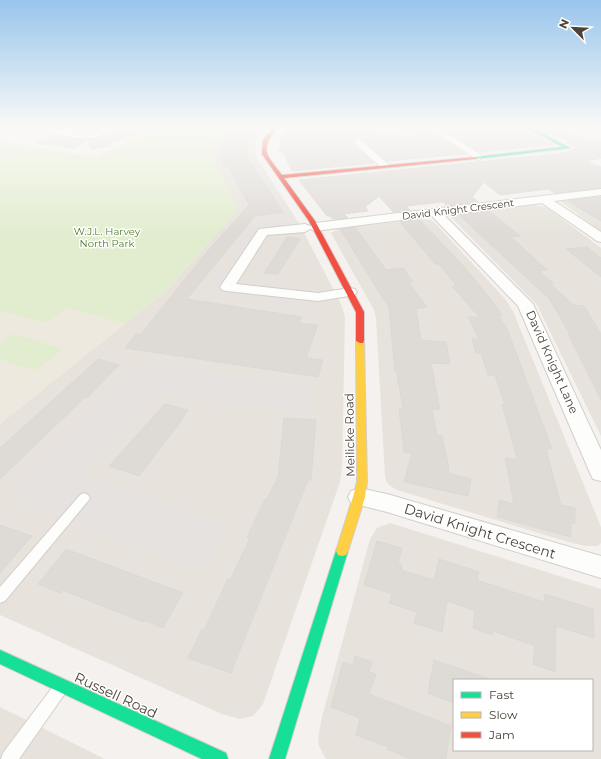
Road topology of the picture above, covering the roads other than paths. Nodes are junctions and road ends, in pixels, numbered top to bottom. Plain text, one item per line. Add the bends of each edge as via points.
1 (271, 163) edge
2 (382, 163) edge
3 (412, 163) edge
4 (385, 166) junction
5 (280, 177) junction
6 (601, 192) edge
7 (544, 199) junction
8 (435, 212) junction
9 (310, 227) junction
10 (601, 238) edge
11 (350, 292) junction
12 (601, 473) edge
13 (359, 497) junction
14 (84, 498) dead end
15 (601, 568) edge
16 (0, 597) edge
17 (0, 657) edge
18 (62, 686) junction
19 (9, 759) edge
20 (220, 759) edge
21 (277, 759) edge

1 - 5 street, Meilicke Road
2 - 4 street
3 - 4 street
4 - 5 street
5 - 9 street, Meilicke Road
6 - 7 street, David Knight Crescent
7 - 8 street, David Knight Crescent
7 - 10 street
8 - 9 street, David Knight Crescent
8 - 12 street, David Knight Lane via 525,304
9 - 11 street, Meilicke Road
9 - 11 street, David Knight Crescent via 263,232 227,287 318,298
11 - 13 street, Meilicke Road via 360,312 362,482
13 - 15 street, David Knight Crescent via 387,503
13 - 21 street, Meilicke Road
14 - 16 lane
17 - 18 street, Russell Road
18 - 19 lane
18 - 20 street, Russell Road

